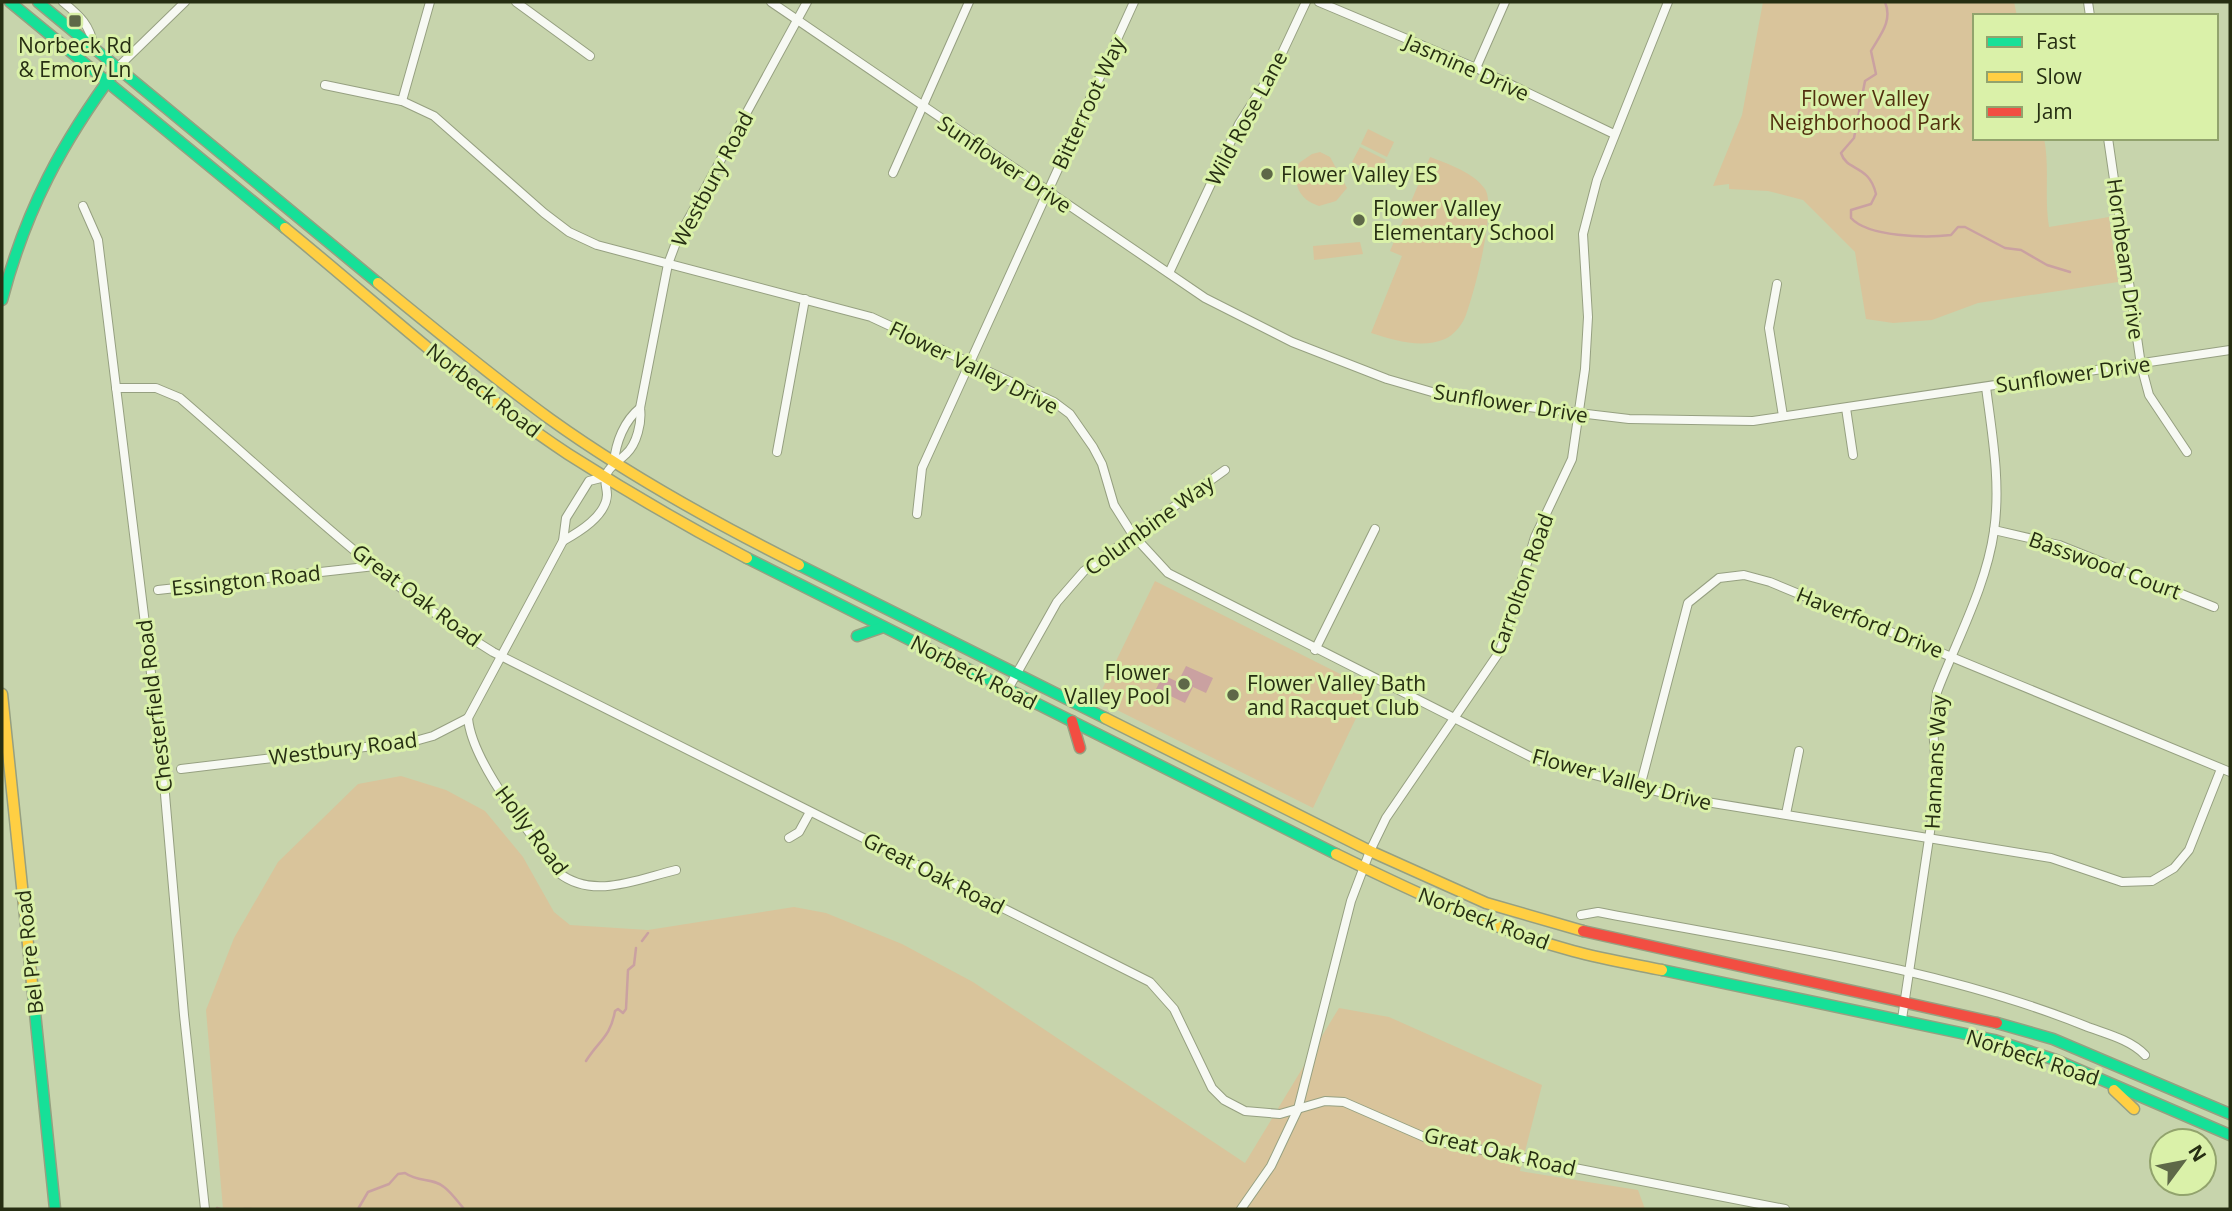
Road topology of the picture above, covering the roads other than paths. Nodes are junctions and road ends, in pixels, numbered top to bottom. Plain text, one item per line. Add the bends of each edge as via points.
1 (10, 2) edge
2 (38, 2) edge
3 (63, 2) edge
4 (185, 2) edge
5 (430, 2) edge
6 (516, 2) edge
7 (771, 2) edge
8 (807, 2) edge
9 (969, 2) edge
10 (1134, 2) edge
11 (1306, 2) edge
12 (1319, 2) edge
13 (1505, 2) edge
14 (1668, 2) edge
15 (797, 20) junction
16 (94, 47) junction
17 (590, 56) dead end
18 (118, 67) junction
19 (1476, 68) junction
20 (107, 82) junction
21 (325, 85) dead end
22 (402, 101) junction
23 (922, 107) junction
24 (1615, 134) junction
25 (2108, 140) edge
26 (893, 173) dead end
27 (1046, 191) junction
28 (83, 206) dead end
29 (668, 264) junction
30 (1168, 273) junction
31 (4, 283) edge
32 (1777, 284) dead end
33 (805, 299) junction
34 (2, 300) edge
35 (2230, 350) edge
36 (971, 361) junction
37 (2141, 365) junction
38 (1986, 387) junction
39 (116, 388) junction
40 (640, 408) junction
41 (1846, 408) junction
42 (1578, 414) junction
43 (1783, 416) junction
44 (778, 452) dead end
45 (2187, 452) dead end
46 (1853, 455) dead end
47 (614, 462) junction
48 (1225, 470) dead end
49 (605, 477) junction
50 (918, 514) dead end
51 (1375, 529) dead end
52 (1994, 530) junction
53 (1133, 535) junction
54 (563, 541) junction
55 (375, 566) junction
56 (158, 590) dead end
57 (2214, 607) dead end
58 (883, 627) junction
59 (857, 636) dead end
60 (1315, 650) junction
61 (502, 654) junction
62 (1950, 655) junction
63 (1017, 672) junction
64 (1009, 689) junction
65 (2, 694) edge
66 (468, 718) junction
67 (1453, 718) junction
68 (1072, 721) junction
69 (1080, 748) dead end
70 (1799, 751) dead end
71 (181, 769) dead end
72 (2221, 769) junction
73 (2230, 772) edge
74 (6, 778) edge
75 (1640, 787) junction
76 (810, 812) junction
77 (1786, 814) junction
78 (1930, 837) junction
79 (789, 838) dead end
80 (1370, 851) junction
81 (1364, 867) junction
82 (676, 870) dead end
83 (1581, 915) dead end
84 (1662, 970) junction
85 (1909, 974) junction
86 (1646, 980) dead end
87 (1904, 1002) junction
88 (1902, 1019) junction
89 (2145, 1055) dead end
90 (2090, 1075) junction
91 (1298, 1109) junction
92 (2134, 1109) dead end
93 (2230, 1114) edge
94 (2230, 1136) edge
95 (55, 1209) edge
96 (205, 1209) edge
97 (1241, 1209) edge
98 (1785, 1209) edge

1 - 20 main road, Norbeck Road
2 - 16 main road, Norbeck Road
3 - 16 street, Norbeck Road via 84,20
4 - 18 street
5 - 22 street
6 - 17 street
7 - 15 street, Sunflower Drive
8 - 15 street, Westbury Road
9 - 23 street
10 - 27 street, Bitterroot Way
11 - 30 street, Wild Rose Lane via 1276,66 1239,124
12 - 19 street, Jasmine Drive
13 - 19 street
14 - 24 street, Carrolton Road
15 - 23 street, Sunflower Drive
15 - 29 street, Westbury Road
16 - 18 main road, Norbeck Road
18 - 20 main road
18 - 47 main road, Norbeck Road via 474,362
19 - 24 street, Jasmine Drive
20 - 31 main road via 74,124 37,190
20 - 49 main road, Norbeck Road via 500,405
21 - 22 street, Flower Valley Drive
22 - 29 street, Flower Valley Drive via 445,125 569,232 597,246
23 - 26 street
23 - 27 street, Sunflower Drive
24 - 42 street, Carrolton Road via 1583,234 1588,317
25 - 37 street, Hornbeam Drive
27 - 30 street, Sunflower Drive
27 - 36 street, Bitterroot Way
28 - 39 street, Chesterfield Road via 98,240
29 - 33 street, Flower Valley Drive
29 - 40 street, Westbury Road
30 - 42 street, Sunflower Drive via 1248,322 1387,379 1476,401
31 - 34 main road
32 - 43 street via 1769,328
33 - 36 street, Flower Valley Drive via 871,317
33 - 44 street
35 - 37 street, Sunflower Drive
36 - 50 street, Bitterroot Way via 922,468
36 - 53 street, Flower Valley Drive via 1035,391 1070,414 1098,456 1114,505
37 - 38 street, Sunflower Drive
37 - 45 street, Hornbeam Drive via 2149,395
38 - 41 street, Sunflower Drive
38 - 52 street, Hannans Way via 1996,472
39 - 55 street, Great Oak Road via 156,388 180,398
39 - 96 street, Chesterfield Road via 163,771
40 - 47 street, Westbury Road via 616,443
40 - 47 street, Westbury Road via 642,421 628,453
41 - 43 street, Sunflower Drive
41 - 46 street
42 - 43 street, Sunflower Drive via 1712,421
42 - 67 street, Carrolton Road via 1572,459 1535,537 1500,650
47 - 49 street, Westbury Road
47 - 63 main road, Norbeck Road via 751,541
48 - 53 street, Columbine Way
49 - 54 street, Westbury Road via 589,481 566,518
49 - 54 street, Westbury Road via 607,498 601,510
49 - 58 main road, Norbeck Road via 765,568
51 - 60 street
52 - 57 street, Basswood Court via 2059,545
52 - 62 street, Hannans Way via 1986,568
53 - 60 street, Flower Valley Drive via 1155,562 1181,582
53 - 63 street, Columbine Way via 1084,571 1057,602
54 - 61 street, Westbury Road
55 - 56 street, Essington Road
55 - 61 street, Great Oak Road via 450,626
58 - 59 main road
58 - 64 main road, Norbeck Road
60 - 67 street, Flower Valley Drive
61 - 66 street, Westbury Road
61 - 76 street, Great Oak Road
62 - 72 street, Haverford Drive
62 - 75 street, Haverford Drive via 1770,582 1744,575 1719,578 1688,603
62 - 78 street, Hannans Way via 1933,710 1937,785
63 - 64 street, Columbine Way
63 - 80 main road, Norbeck Road
64 - 68 main road, Norbeck Road
65 - 74 main road, Bel Pre Road
66 - 71 street, Westbury Road via 415,741
66 - 82 street, Holly Road via 472,742 492,776 559,873 570,882 607,887
67 - 75 street, Flower Valley Drive via 1537,760
67 - 80 street, Carrolton Road via 1386,818
68 - 69 main road
68 - 81 main road, Norbeck Road
70 - 77 street
72 - 73 street, Haverford Drive
72 - 78 street, Flower Valley Drive via 2189,850 2174,868 2152,881 2122,882 2051,858
74 - 95 main road, Bel Pre Road
75 - 77 street, Flower Valley Drive
76 - 79 street via 799,832
76 - 91 street, Great Oak Road via 1150,982 1174,1009 1203,1074 1224,1100 1245,1111 1280,1114
77 - 78 street, Flower Valley Drive
78 - 85 street, Hannans Way
80 - 81 street, Carrolton Road
80 - 87 main road, Norbeck Road via 1486,903 1534,919
81 - 84 main road, Norbeck Road via 1498,926 1573,951
81 - 91 street, Carrolton Road via 1351,901
83 - 85 street, Norbeck Road via 1598,912
84 - 86 main road
84 - 88 main road, Norbeck Road
85 - 87 street, Hannans Way
85 - 89 street, Norbeck Road via 2050,1011 2128,1043
87 - 88 street, Hannans Way
87 - 93 main road, Norbeck Road via 2053,1039
88 - 90 main road, Norbeck Road via 1994,1040
90 - 92 main road via 2118,1092
90 - 94 main road, Norbeck Road
91 - 97 street, Carrolton Road via 1271,1166
91 - 98 street, Great Oak Road via 1325,1101 1344,1102 1431,1140

